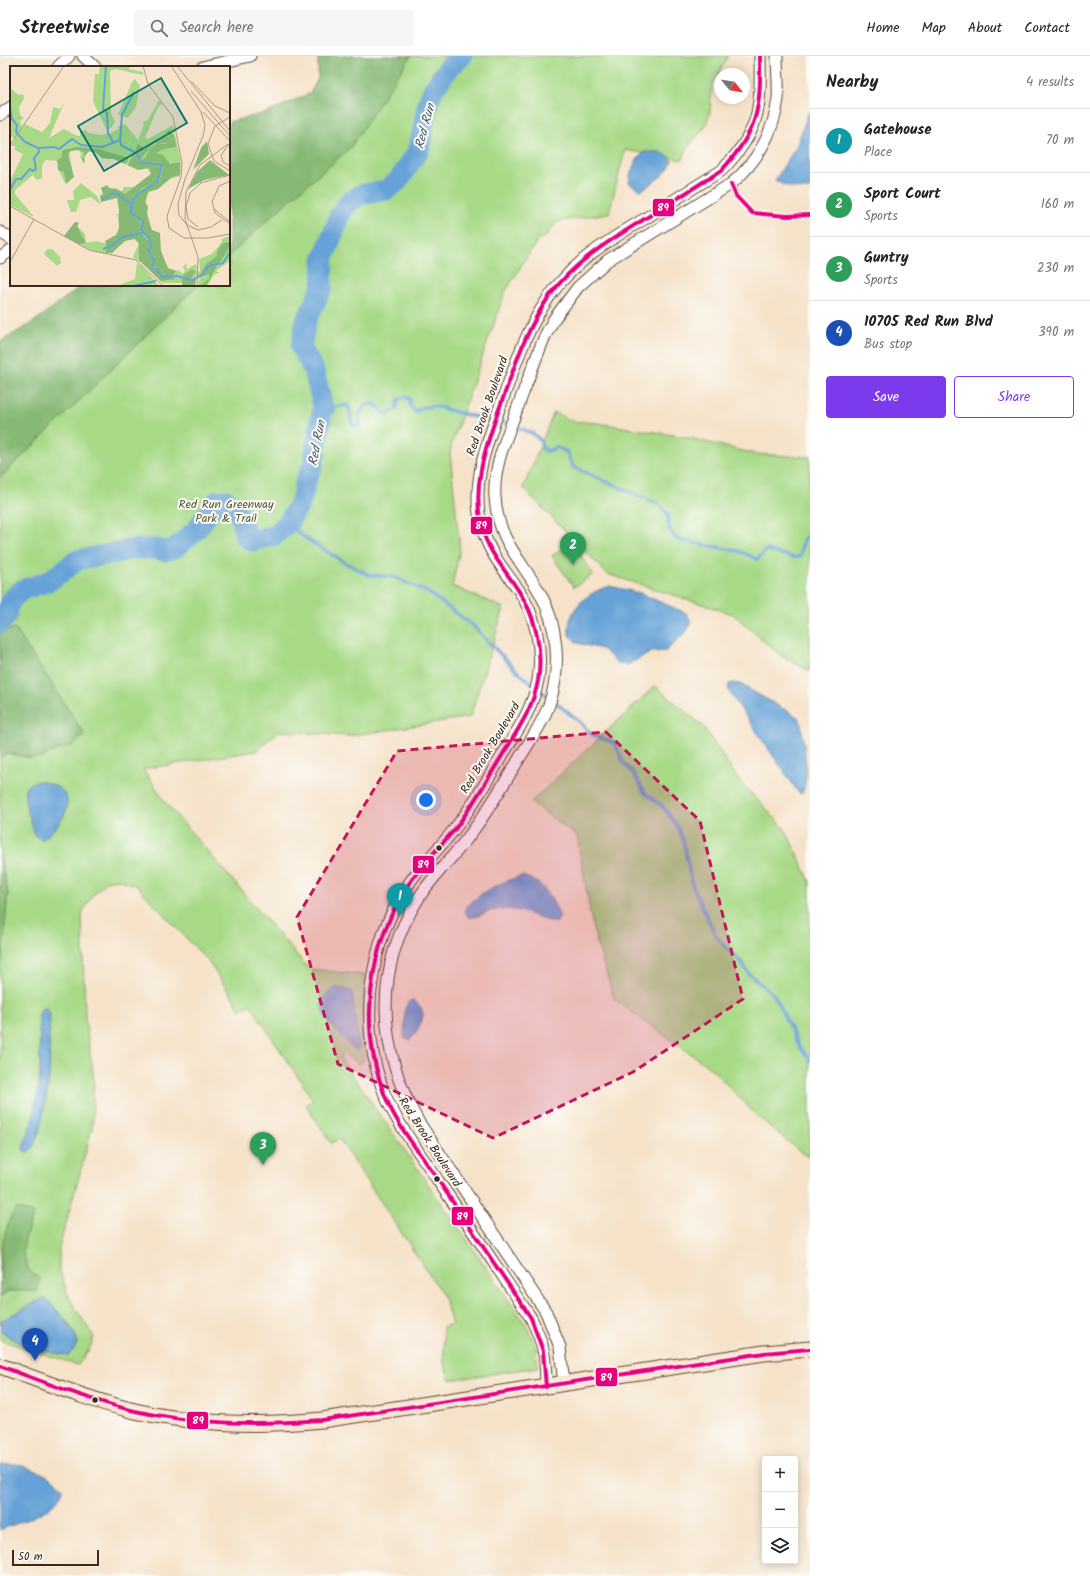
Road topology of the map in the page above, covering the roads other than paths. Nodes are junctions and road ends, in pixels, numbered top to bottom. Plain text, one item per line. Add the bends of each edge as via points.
1 (69, 56) edge
2 (83, 56) edge
3 (250, 56) edge
4 (760, 56) edge
5 (777, 56) edge
6 (59, 66) edge
7 (94, 66) edge
8 (206, 66) edge
9 (10, 108) edge
10 (0, 115) edge
11 (0, 232) edge
12 (10, 238) edge
13 (10, 251) edge
14 (0, 258) edge
15 (810, 1349) edge
16 (0, 1366) edge
17 (564, 1384) junction
18 (546, 1387) junction

1 - 6 street
2 - 7 street
3 - 8 street
4 - 18 street, Red Brook Boulevard via 758,110 753,128 739,151 721,171 599,246 565,276 530,330 484,451 478,497 482,530 496,560 519,590 530,610 537,631 540,657 535,696 527,715 472,805 417,872 395,907 375,961 370,1021 375,1059 385,1095 394,1113 530,1318 538,1333 546,1360
5 - 17 street, Red Brook Boulevard via 778,99 760,152 748,168 731,184 608,260 578,287 554,319 545,336 500,456 495,485 500,526 511,551 546,605 553,631 556,666 549,703 541,722 486,814 430,881 409,914 393,951 390,967 386,1022 396,1075 405,1097 418,1121 546,1312 560,1347
9 - 10 street
11 - 12 street
13 - 14 street
15 - 17 main road via 764,1353
16 - 18 main road via 136,1411 187,1420 240,1424 322,1420
17 - 18 main road

